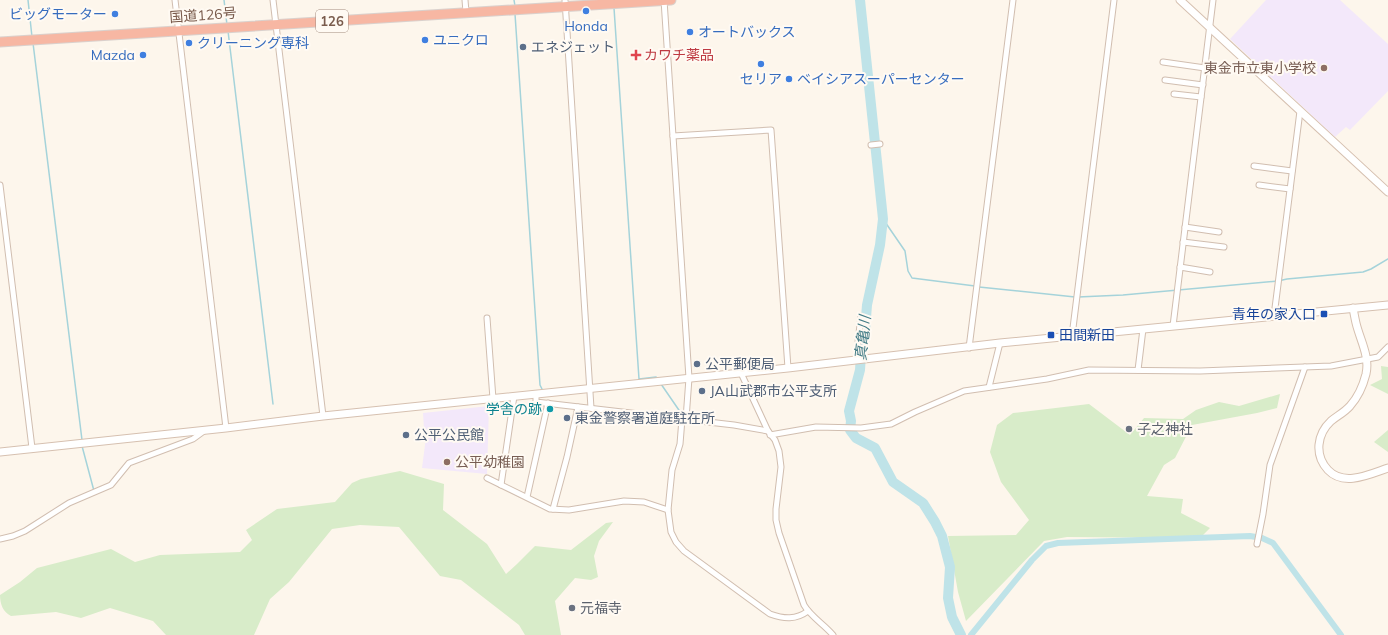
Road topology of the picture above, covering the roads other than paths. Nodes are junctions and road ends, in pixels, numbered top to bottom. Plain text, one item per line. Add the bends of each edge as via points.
1 (174, 0) edge
2 (273, 0) edge
3 (465, 0) edge
4 (666, 0) edge
5 (1014, 0) edge
6 (1114, 0) edge
7 (1180, 0) edge
8 (1213, 0) edge
9 (565, 3) edge
10 (466, 12) junction
11 (276, 24) junction
12 (1210, 27) junction
13 (178, 31) junction
14 (0, 42) edge
15 (1163, 62) dead end
16 (1205, 68) junction
17 (1165, 80) dead end
18 (1203, 85) junction
19 (1174, 94) dead end
20 (1201, 97) junction
21 (1300, 111) junction
22 (673, 136) junction
23 (880, 144) dead end
24 (871, 145) dead end
25 (1254, 166) dead end
26 (1292, 171) junction
27 (0, 185) edge
28 (1259, 185) dead end
29 (1290, 189) junction
30 (1388, 192) edge
31 (1185, 227) junction
32 (1218, 232) dead end
33 (1183, 242) junction
34 (1224, 247) dead end
35 (1180, 267) junction
36 (1210, 272) dead end
37 (1388, 305) edge
38 (1354, 308) junction
39 (861, 316) dead end
40 (1274, 316) junction
41 (487, 318) dead end
42 (1173, 326) junction
43 (1143, 329) junction
44 (1072, 336) junction
45 (1000, 344) junction
46 (1388, 347) edge
47 (969, 348) junction
48 (856, 360) junction
49 (1367, 360) junction
50 (1305, 367) junction
51 (788, 368) junction
52 (1138, 370) junction
53 (741, 373) junction
54 (689, 378) junction
55 (989, 387) junction
56 (591, 388) junction
57 (536, 394) junction
58 (514, 396) junction
59 (493, 399) junction
60 (548, 403) junction
61 (578, 407) junction
62 (591, 408) junction
63 (323, 416) junction
64 (684, 419) junction
65 (226, 428) junction
66 (205, 430) junction
67 (769, 433) junction
68 (32, 448) junction
69 (0, 452) edge
70 (1388, 468) edge
71 (487, 478) dead end
72 (501, 485) junction
73 (527, 497) junction
74 (553, 509) junction
75 (668, 510) junction
76 (0, 539) edge
77 (1257, 544) dead end
78 (808, 611) junction
79 (833, 635) edge

1 - 13 street
2 - 11 street
3 - 10 street
4 - 9 highway, 国道126号 / 126
4 - 22 street
5 - 47 street
6 - 44 street
7 - 12 street
8 - 12 street
9 - 10 highway, 国道126号 / 126
9 - 56 street
10 - 11 highway, 国道126号 / 126
11 - 13 highway, 国道126号 / 126
11 - 63 street
12 - 16 street
12 - 21 street
13 - 14 highway, 国道126号 / 126
13 - 65 street
15 - 16 street
16 - 18 street
17 - 18 street
18 - 20 street
19 - 20 street
20 - 31 street
21 - 26 street
21 - 30 street
22 - 51 street via 771,130
22 - 54 street
23 - 24 street
25 - 26 street
26 - 29 street
27 - 68 street
28 - 29 street
29 - 40 street
31 - 32 street
31 - 33 street
33 - 34 street
33 - 35 street
35 - 36 street
35 - 42 street
37 - 38 street
38 - 40 street
38 - 49 street
39 - 48 street
40 - 42 street
41 - 59 street
42 - 43 street
43 - 44 street
43 - 52 street
44 - 45 street
45 - 47 street
45 - 55 street
46 - 49 street via 1378,357
47 - 48 street
48 - 51 street
49 - 50 street
49 - 70 street via 1362,389 1350,407 1324,429 1320,436 1320,454 1323,464 1329,471 1342,478 1360,477
50 - 52 street via 1200,371
50 - 77 street via 1270,465
51 - 53 street
52 - 55 street via 1089,370
53 - 54 street
53 - 67 street
54 - 56 street
54 - 64 street
55 - 67 street via 964,391 896,423 861,428 816,427
56 - 57 street
56 - 62 street
57 - 58 street
57 - 60 street via 536,402
58 - 59 street
58 - 72 street
59 - 63 street
60 - 61 street
60 - 73 street
61 - 62 street
61 - 74 street
62 - 64 street
63 - 65 street
64 - 67 street via 734,425
64 - 75 street via 672,470
65 - 66 street
66 - 68 street
66 - 76 street via 193,439 129,463 106,488 69,503 25,531
67 - 78 street via 779,451 781,467 776,509 779,533
68 - 69 street
71 - 72 street
72 - 73 street
73 - 74 street
74 - 75 street via 569,510 624,501 644,502
75 - 78 street via 670,532 684,551 770,614 780,618 792,618 802,616
78 - 79 street

